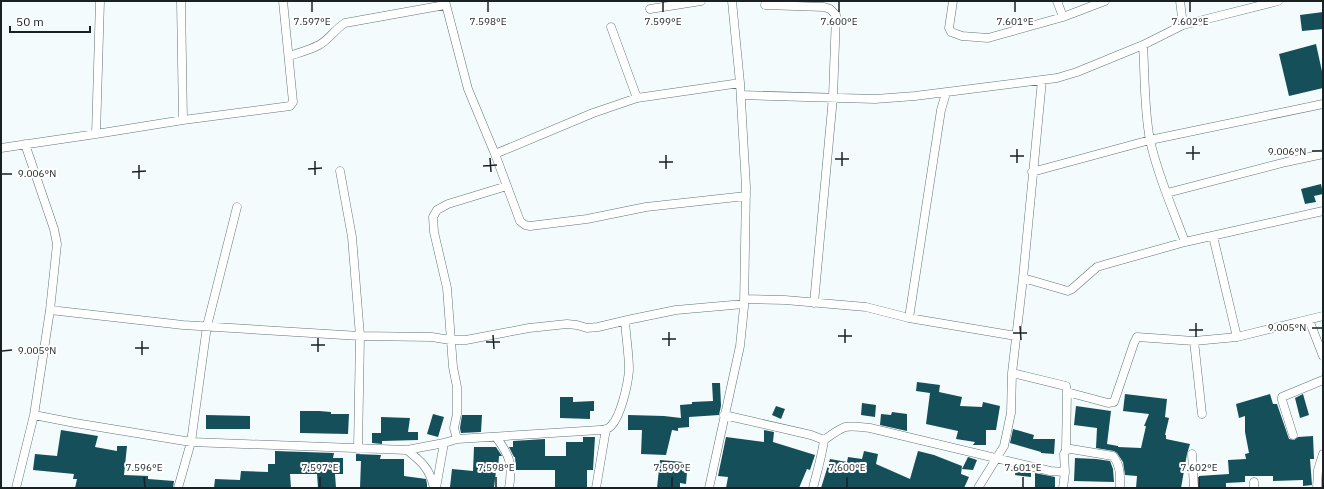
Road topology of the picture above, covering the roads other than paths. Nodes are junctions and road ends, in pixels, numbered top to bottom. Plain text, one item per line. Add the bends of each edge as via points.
1 (100, 1) edge
2 (181, 1) edge
3 (283, 1) edge
4 (701, 1) edge
5 (732, 1) edge
6 (953, 1) edge
7 (1057, 1) edge
8 (1105, 1) edge
9 (1180, 1) edge
10 (1278, 1) edge
11 (445, 3) edge
12 (765, 5) dead end
13 (650, 9) dead end
14 (1063, 17) junction
15 (1183, 25) junction
16 (611, 27) dead end
17 (1143, 45) junction
18 (289, 56) junction
19 (1042, 80) junction
20 (740, 83) junction
21 (946, 93) junction
22 (741, 95) junction
23 (833, 97) junction
24 (637, 98) junction
25 (1323, 104) edge
26 (183, 120) junction
27 (96, 134) junction
28 (1150, 140) junction
29 (25, 144) junction
30 (1, 148) edge
31 (495, 154) junction
32 (1323, 154) edge
33 (340, 171) dead end
34 (1032, 172) junction
35 (507, 186) junction
36 (1167, 193) junction
37 (746, 196) junction
38 (237, 207) dead end
39 (1323, 211) edge
40 (1213, 236) junction
41 (1185, 242) junction
42 (1023, 278) junction
43 (744, 301) junction
44 (814, 302) junction
45 (50, 310) junction
46 (1323, 316) edge
47 (909, 318) junction
48 (1309, 320) junction
49 (625, 321) junction
50 (207, 326) junction
51 (360, 336) junction
52 (1016, 336) junction
53 (1237, 337) junction
54 (450, 340) junction
55 (1194, 341) junction
56 (1323, 356) edge
57 (1012, 373) junction
58 (1323, 380) edge
59 (1067, 392) junction
60 (1202, 414) dead end
61 (34, 415) junction
62 (724, 415) junction
63 (606, 429) junction
64 (1293, 435) dead end
65 (496, 437) junction
66 (456, 439) junction
67 (824, 440) junction
68 (192, 442) junction
69 (444, 443) junction
70 (358, 448) junction
71 (407, 450) junction
72 (1066, 450) junction
73 (1192, 454) dead end
74 (1323, 454) edge
75 (996, 457) junction
76 (1320, 470) edge
77 (1065, 472) junction
78 (16, 488) edge
79 (178, 488) edge
80 (435, 488) edge
81 (509, 488) edge
82 (596, 488) edge
83 (709, 488) edge
84 (813, 488) edge
85 (978, 488) edge
86 (1063, 488) edge
87 (1120, 488) edge
88 (1194, 488) edge
89 (1317, 488) edge

1 - 27 street
2 - 26 street
3 - 18 street
4 - 13 street
5 - 20 street
6 - 14 street via 949,28 951,32 962,36 988,38
7 - 14 street
8 - 14 street
9 - 15 street
10 - 15 street
11 - 18 street via 345,23 319,45
11 - 31 street via 468,89
12 - 23 street via 824,7 836,15
15 - 17 street
16 - 24 street
17 - 19 street via 1078,72
17 - 28 street
18 - 26 street via 293,102 290,106
19 - 21 street
19 - 34 street
20 - 22 street
20 - 24 street
21 - 23 street via 875,99
21 - 47 street via 941,110
22 - 23 street
22 - 37 street
23 - 44 street
24 - 31 street
25 - 28 street
26 - 27 street
27 - 29 street
28 - 34 street
28 - 36 street
29 - 30 street
29 - 45 street via 58,244
31 - 35 street
32 - 36 street
33 - 51 street via 352,237
34 - 42 street
35 - 37 street via 520,221 530,226 587,219 646,206
35 - 54 street via 448,204 434,213 434,232 447,288
36 - 41 street
37 - 43 street
38 - 50 street
39 - 40 street
40 - 41 street
40 - 53 street
41 - 42 street via 1097,267 1068,291
42 - 52 street
43 - 44 street
43 - 49 street via 676,310
43 - 62 street via 740,346
44 - 47 street via 866,308
45 - 50 street
45 - 61 street
46 - 48 street
47 - 52 street
48 - 53 street
48 - 56 street
49 - 54 street via 587,328 568,324 529,328 466,340
49 - 63 street via 629,371 625,395 617,417
50 - 51 street
50 - 68 street
51 - 54 street via 432,337
51 - 70 street
52 - 57 street
53 - 55 street
54 - 66 street via 457,387 454,428
55 - 59 street via 1137,337 1114,402 1108,403
55 - 60 street
57 - 59 street via 1066,386
57 - 75 street via 1011,413 1004,446
58 - 64 street via 1282,397
59 - 72 street
61 - 68 street
61 - 78 street
62 - 67 street
62 - 83 street
63 - 65 street
63 - 82 street
65 - 66 street
65 - 81 street via 509,457
66 - 69 street
67 - 75 street via 842,427 870,428
67 - 84 street via 823,454
68 - 70 street
68 - 79 street
69 - 71 street
69 - 80 street
70 - 71 street
71 - 80 street via 421,461 430,473
72 - 77 street
72 - 87 street via 1113,456 1119,468
73 - 88 street
74 - 76 street
75 - 77 street
75 - 85 street
76 - 89 street
77 - 86 street

